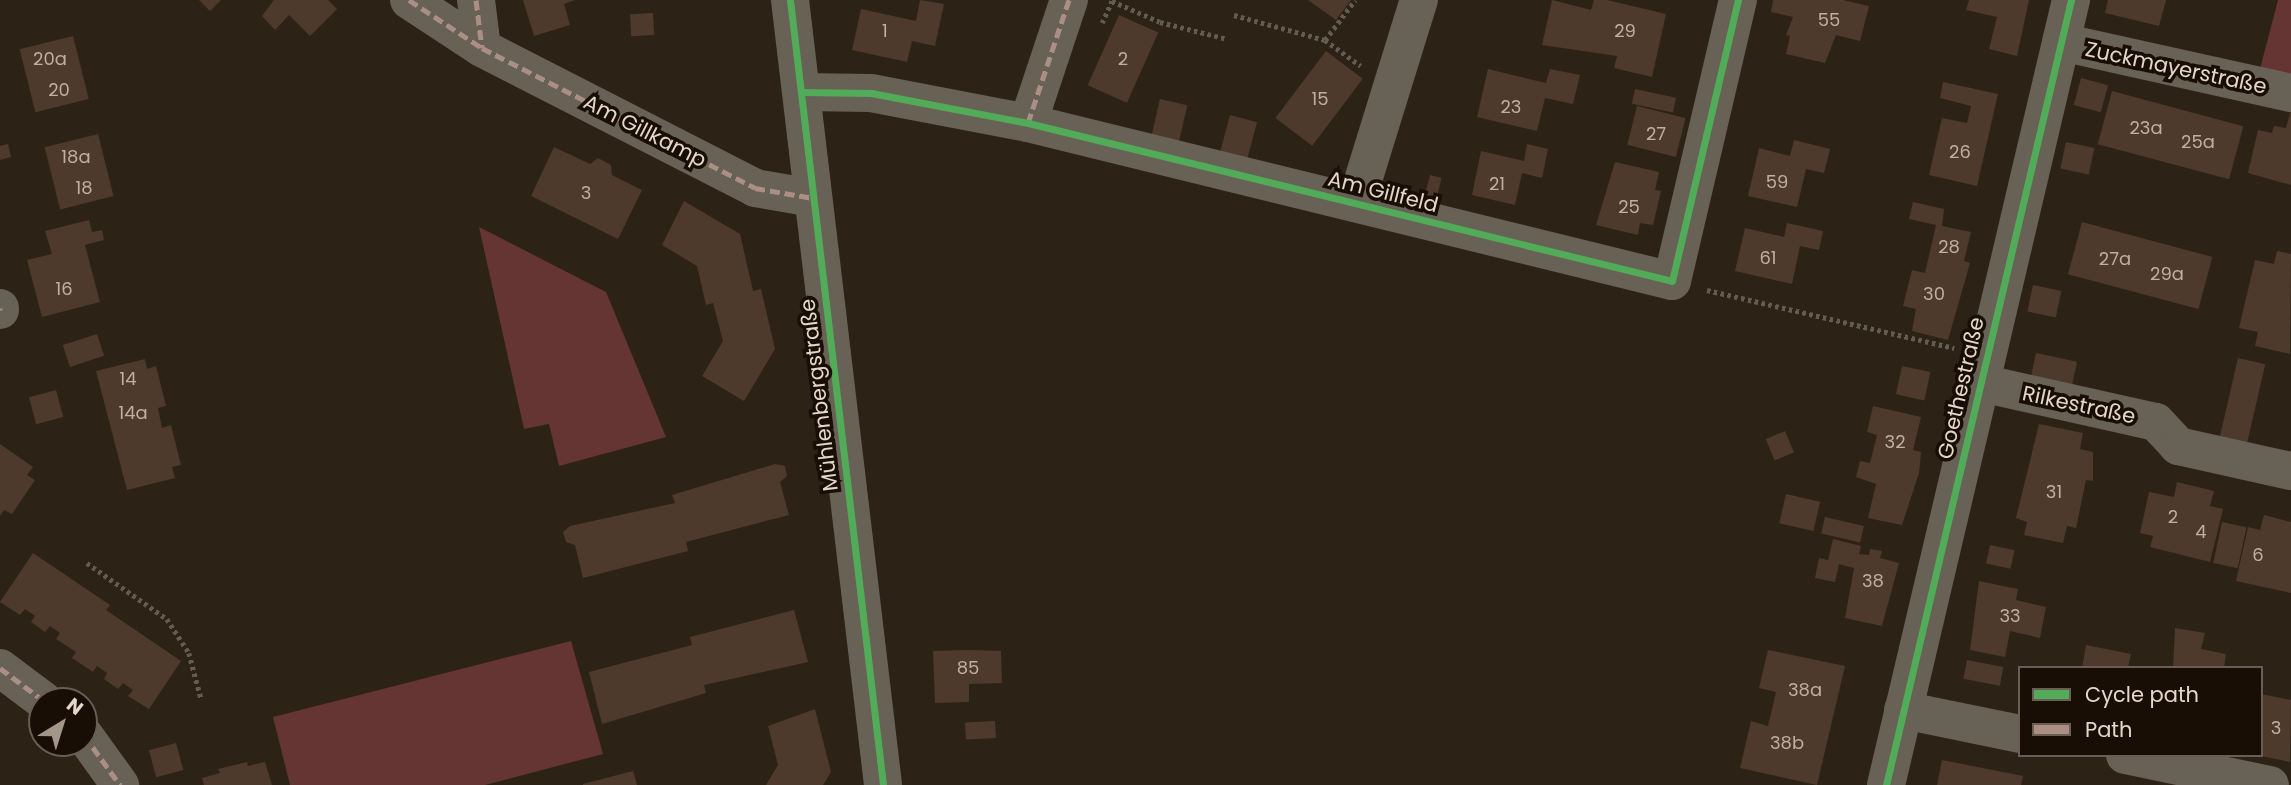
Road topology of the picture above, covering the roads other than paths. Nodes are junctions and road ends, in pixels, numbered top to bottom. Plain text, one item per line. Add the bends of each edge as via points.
1 (410, 0) edge
2 (476, 0) edge
3 (790, 0) edge
4 (1419, 0) edge
5 (1738, 0) edge
6 (2071, 0) edge
7 (1064, 15) edge
8 (2061, 43) junction
9 (482, 48) junction
10 (801, 92) junction
11 (2291, 93) edge
12 (1028, 123) junction
13 (813, 198) junction
14 (1356, 203) junction
15 (1984, 370) junction
16 (2291, 471) edge
17 (0, 668) edge
18 (28, 689) edge
19 (1903, 710) junction
20 (2018, 734) edge
21 (98, 754) edge
22 (2135, 757) edge
23 (120, 785) edge
24 (883, 785) edge
25 (1886, 785) edge
26 (2270, 785) edge

1 - 9 street, Am Gillkamp
2 - 9 street
3 - 10 street, Mühlenbergstraße
4 - 14 street, Am Gillfeld
5 - 14 street, Am Gillfeld via 1672,281
6 - 8 street, Goethestraße
7 - 12 street
8 - 11 street, Zuckmayerstraße
8 - 15 street, Goethestraße
9 - 13 street, Am Gillkamp via 755,188
10 - 12 street, Am Gillfeld via 871,93
10 - 13 street, Mühlenbergstraße
12 - 14 street, Am Gillfeld
13 - 24 street, Mühlenbergstraße
15 - 16 street, Rilkestraße via 2156,422 2178,446
15 - 19 street, Goethestraße
17 - 18 street
19 - 20 street
19 - 25 street, Goethestraße
21 - 23 street
22 - 26 street

